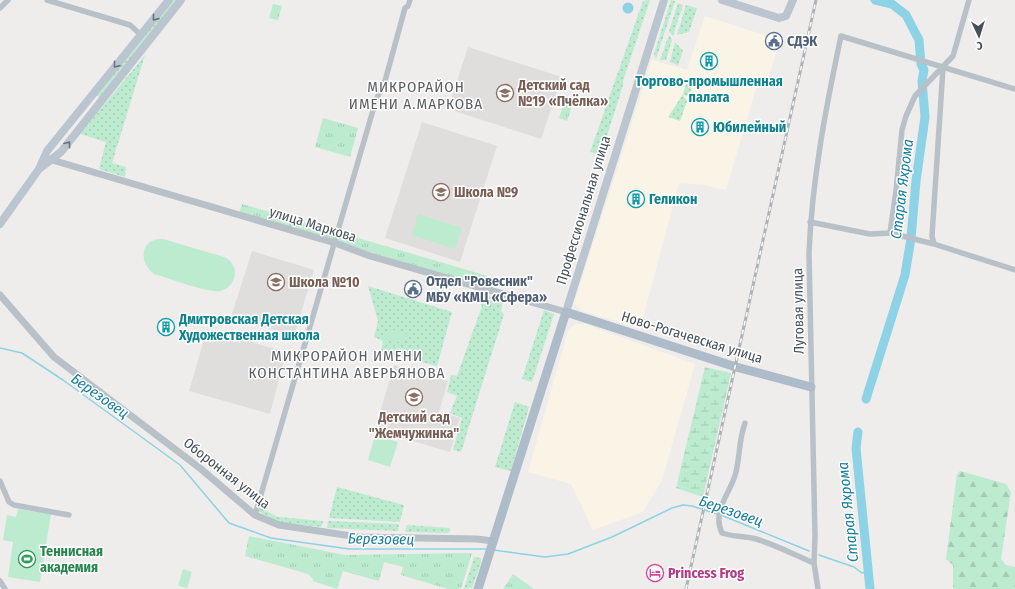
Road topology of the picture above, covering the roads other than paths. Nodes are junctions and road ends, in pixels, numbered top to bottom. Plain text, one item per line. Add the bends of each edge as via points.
1 (8, 0) edge
2 (47, 0) edge
3 (169, 0) edge
4 (181, 0) edge
5 (410, 0) edge
6 (664, 0) edge
7 (722, 0) edge
8 (794, 0) edge
9 (969, 0) edge
10 (0, 8) edge
11 (141, 35) junction
12 (943, 68) junction
13 (1015, 89) edge
14 (92, 96) junction
15 (100, 103) junction
16 (45, 154) junction
17 (52, 160) junction
18 (39, 169) junction
19 (810, 222) junction
20 (0, 224) edge
21 (890, 233) junction
22 (335, 243) junction
23 (934, 244) junction
24 (1015, 270) edge
25 (0, 295) edge
26 (566, 312) junction
27 (811, 387) junction
28 (745, 423) dead end
29 (0, 481) edge
30 (69, 515) dead end
31 (255, 515) junction
32 (492, 547) junction
33 (814, 563) junction
34 (0, 580) edge
35 (5, 589) edge
36 (478, 589) edge
37 (818, 589) edge

1 - 10 street
2 - 11 street via 130,24
3 -> 11 main road
4 - 15 main road
5 - 22 street via 405,8 385,81 376,100
6 - 26 main road, Профессиональная улица
7 - 8 main road via 779,18 786,16
9 - 12 street via 953,56
11 -> 14 main road
12 - 13 street
12 - 19 street, Луговая улица via 841,36 826,111
12 - 21 street via 915,96 906,116 902,130
12 - 23 street
14 - 15 main road
14 - 16 main road
17 -> 15 main road
16 - 17 main road
16 - 18 main road
17 - 18 main road
17 - 22 street, улица Маркова
18 - 20 main road
19 - 21 street via 870,234
19 - 27 street, Луговая улица
21 - 23 street
22 - 26 street, улица Маркова via 370,256
22 - 31 street
23 - 24 street
25 - 31 street, Оборонная улица via 54,357 201,469
26 - 27 main road, Ново-Рогачевская улица
26 - 32 main road, Профессиональная улица
27 - 33 street, Луговая улица
28 - 33 street via 736,471 719,515 722,533 768,543
29 - 30 street via 9,502 14,505
31 - 32 street, Оборонная улица via 279,525 358,537 478,539
32 - 36 main road, Профессиональная улица
33 - 37 street, Луговая улица
34 - 35 street

